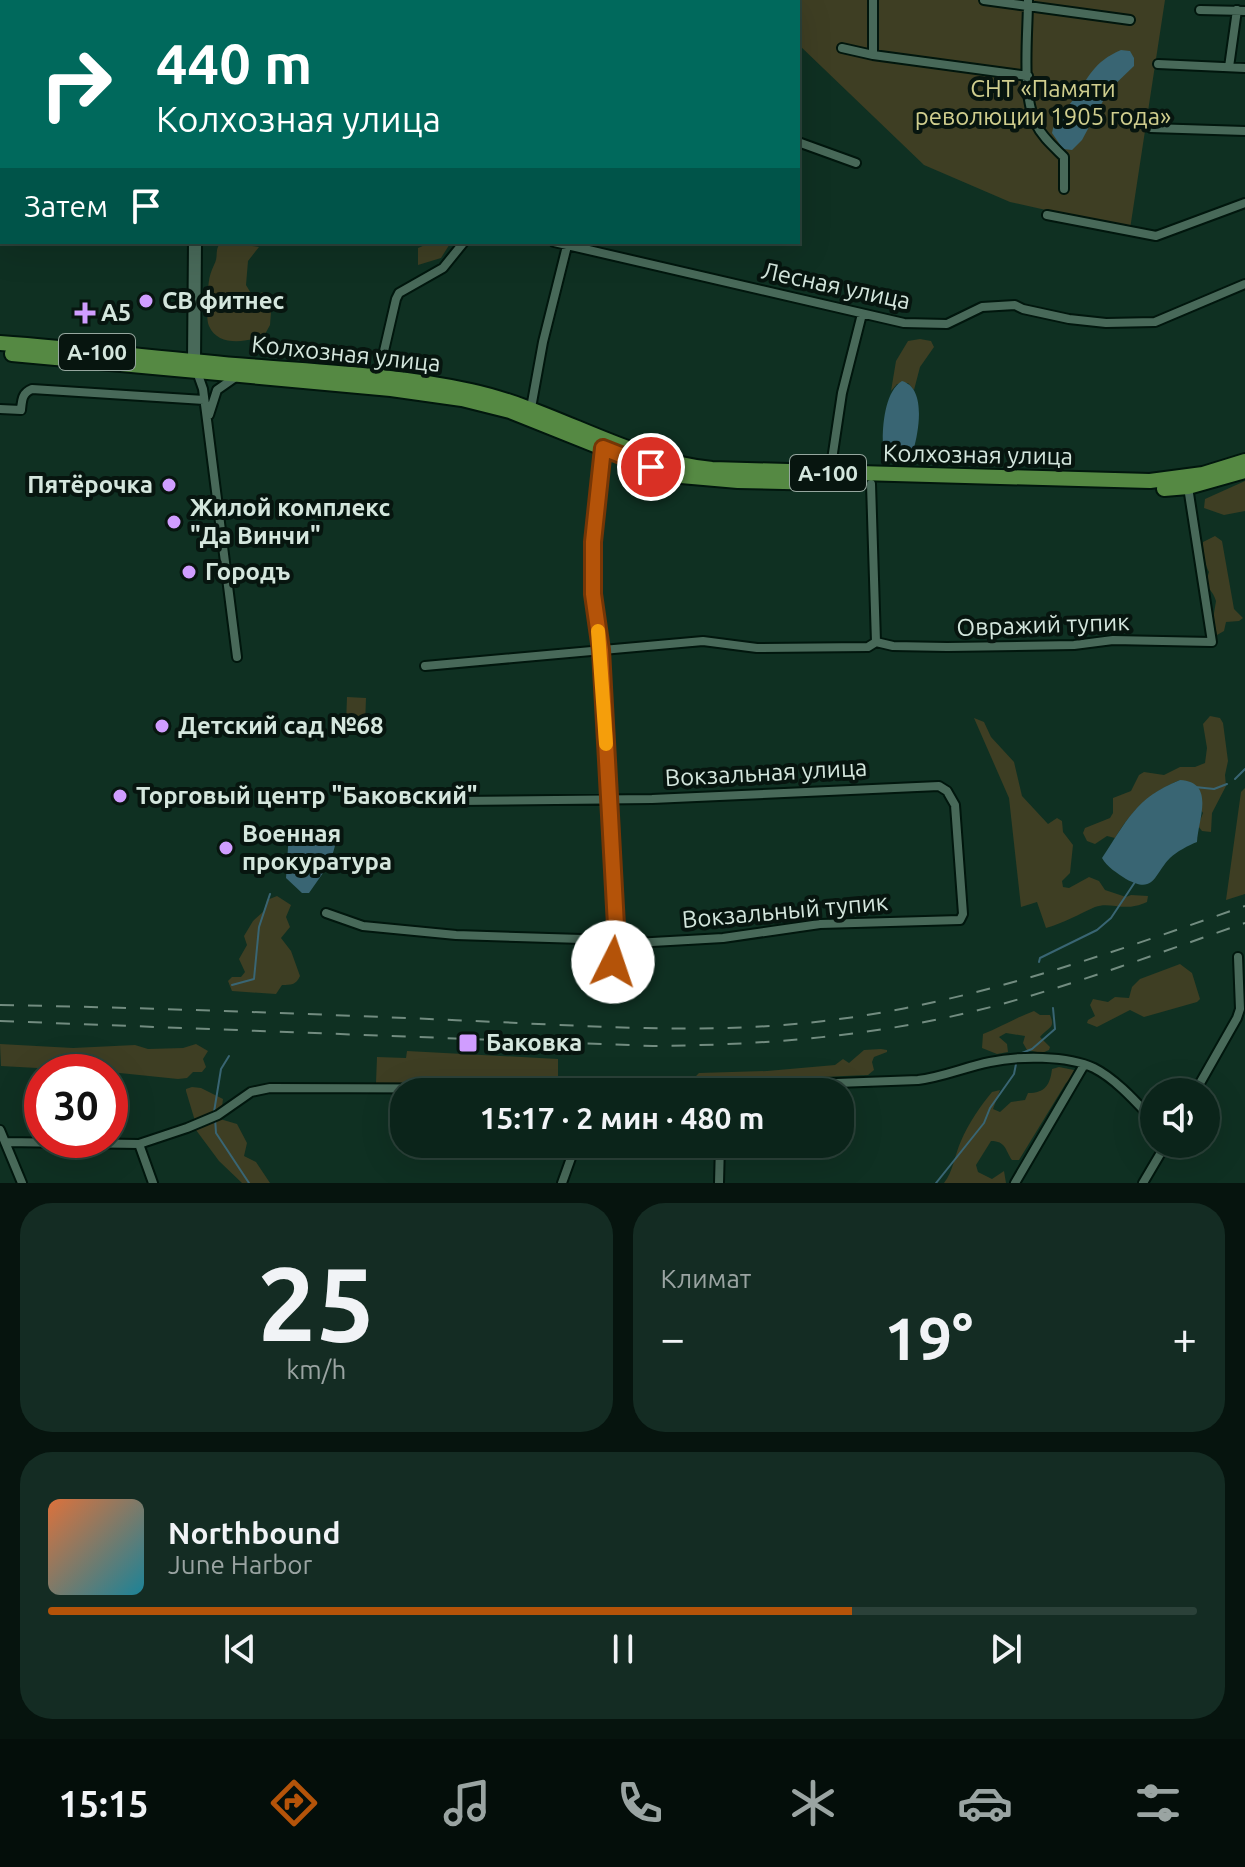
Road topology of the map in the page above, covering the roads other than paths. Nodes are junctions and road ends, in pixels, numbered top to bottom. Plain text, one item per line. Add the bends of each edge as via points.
1 (873, 0) edge
2 (984, 0) edge
3 (1028, 3) edge
4 (1200, 10) dead end
5 (1241, 11) edge
6 (1130, 20) dead end
7 (842, 48) dead end
8 (873, 55) junction
9 (1158, 64) dead end
10 (1229, 67) junction
11 (1245, 68) edge
12 (1028, 76) junction
13 (1151, 128) dead end
14 (1245, 131) edge
15 (800, 143) edge
16 (856, 163) dead end
17 (1064, 189) dead end
18 (1245, 203) edge
19 (1047, 215) dead end
20 (195, 244) edge
21 (462, 244) edge
22 (560, 244) edge
23 (567, 246) junction
24 (1245, 284) edge
25 (862, 314) junction
26 (0, 343) edge
27 (0, 353) edge
28 (195, 367) junction
29 (237, 376) junction
30 (378, 377) junction
31 (204, 400) junction
32 (531, 408) junction
33 (0, 409) edge
34 (207, 420) junction
35 (603, 448) junction
36 (1245, 461) edge
37 (1245, 471) edge
38 (830, 473) junction
39 (871, 484) junction
40 (1188, 487) junction
41 (876, 642) junction
42 (601, 650) junction
43 (237, 657) dead end
44 (425, 666) dead end
45 (610, 800) junction
46 (457, 801) dead end
47 (326, 913) dead end
48 (962, 918) joint
49 (617, 944) junction
50 (1238, 957) dead end
51 (607, 997) dead end
52 (1084, 1065) junction
53 (1203, 1078) edge
54 (854, 1083) edge
55 (390, 1088) edge
56 (1140, 1107) edge
57 (0, 1130) edge
58 (5, 1142) junction
59 (139, 1144) junction
60 (571, 1158) edge
61 (720, 1158) edge
62 (1158, 1158) edge
63 (22, 1183) edge
64 (153, 1183) edge
65 (562, 1183) edge
66 (719, 1183) edge
67 (1015, 1183) edge
68 (1143, 1183) edge

1 - 8 street
2 - 3 street
3 - 6 street
3 - 12 street
4 - 5 street
5 - 10 street
7 - 8 street
8 - 12 street
9 - 10 street
10 - 11 street
12 - 17 street via 1036,124 1064,157
13 - 14 street
15 - 16 street
18 - 19 street via 1156,236
20 - 28 main road
21 - 30 street via 443,268 399,293
22 - 23 street, Лесная улица
23 - 25 street, Лесная улица
23 - 32 street
24 - 25 street, Лесная улица via 1155,322 1069,319 1015,305 982,307 947,324 904,323
25 - 38 street via 842,393
26 - 28 main road, А-100
27 - 28 main road, А-100
28 - 29 main road, Колхозная улица / А-100
28 - 30 main road, Колхозная улица / А-100
28 - 31 street
29 - 34 street via 217,390
29 - 35 main road, Колхозная улица / А-100 via 462,399 510,411
30 - 32 main road, Колхозная улица / А-100 via 464,389
31 - 33 street via 32,389 23,397 21,410
31 - 34 street
32 - 38 main road, Колхозная улица / А-100 via 679,465
34 - 43 street
35 - 39 main road, Колхозная улица / А-100 via 681,476
35 - 42 street via 593,542
36 - 38 main road, Колхозная улица / А-100 via 1203,474 1150,481
37 - 40 main road, Колхозная улица / А-100
39 - 40 main road, Колхозная улица / А-100
39 - 41 street
40 - 41 street, Овражий тупик via 1212,642 947,647
41 - 42 street, Овражий тупик via 868,647 757,648 703,641
42 - 44 street, Овражий тупик
42 - 45 street
45 - 46 street, Вокзальная улица
45 - 48 street, Вокзальная улица via 939,786 955,805
45 - 49 street
47 - 49 street, Вокзальный тупик via 363,926
48 - 49 street, Вокзальный тупик via 820,924 723,938
49 - 51 street
50 - 53 street via 1240,1009
52 - 54 street via 1010,1059 918,1080
52 - 56 street
52 - 67 street
55 - 59 street via 260,1089 218,1115
57 - 58 street
58 - 59 street
58 - 63 street
59 - 64 street
60 - 65 street
61 - 66 street
62 - 68 street

